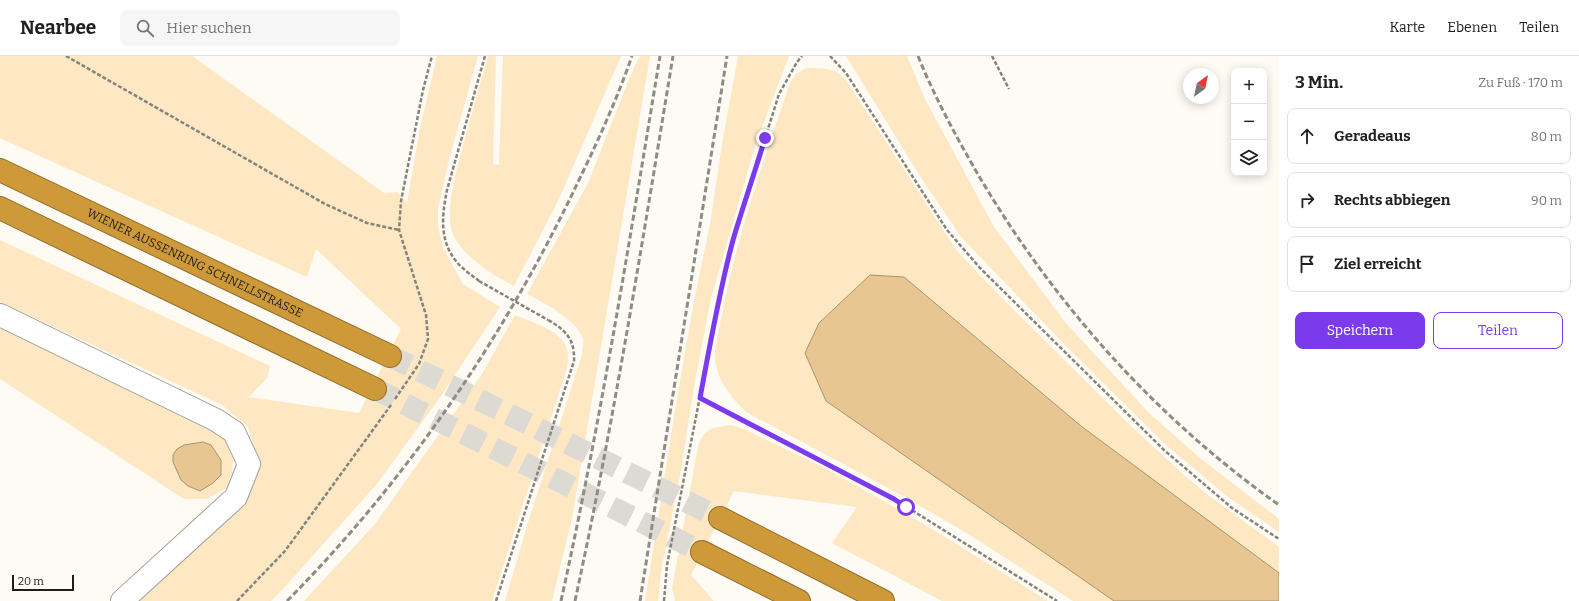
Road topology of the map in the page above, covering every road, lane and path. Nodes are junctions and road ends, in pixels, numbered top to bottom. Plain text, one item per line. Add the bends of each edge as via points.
1 (66, 56) edge
2 (485, 56) edge
3 (802, 56) edge
4 (830, 56) edge
5 (992, 56) edge
6 (1009, 89) dead end
7 (0, 170) edge
8 (0, 208) edge
9 (399, 230) dead end
10 (0, 315) edge
11 (390, 356) tunnel mouth
12 (375, 389) tunnel mouth
13 (700, 398) junction
14 (720, 518) tunnel mouth
15 (1279, 539) edge
16 (702, 552) tunnel mouth
17 (122, 601) edge
18 (496, 601) edge
19 (664, 601) edge
20 (799, 601) edge
21 (883, 601) edge
22 (1057, 601) edge

1 - 9 path via 325,204 368,223
2 - 18 path, bridge via 447,190 443,212 448,249 457,262 479,282 548,320 567,334 575,350 574,361
3 - 13 path via 779,94 733,240
4 - 15 path via 846,73 947,230 980,268 1164,450 1232,508
5 - 6 path
7 - 11 highway, WIENER AUSSENRING SCHNELLSTRASSE
8 - 12 highway
10 - 17 lane via 216,420 234,432 249,464 236,496
13 - 19 path via 667,566
13 - 22 path via 894,499
14 - 21 highway
16 - 20 highway

